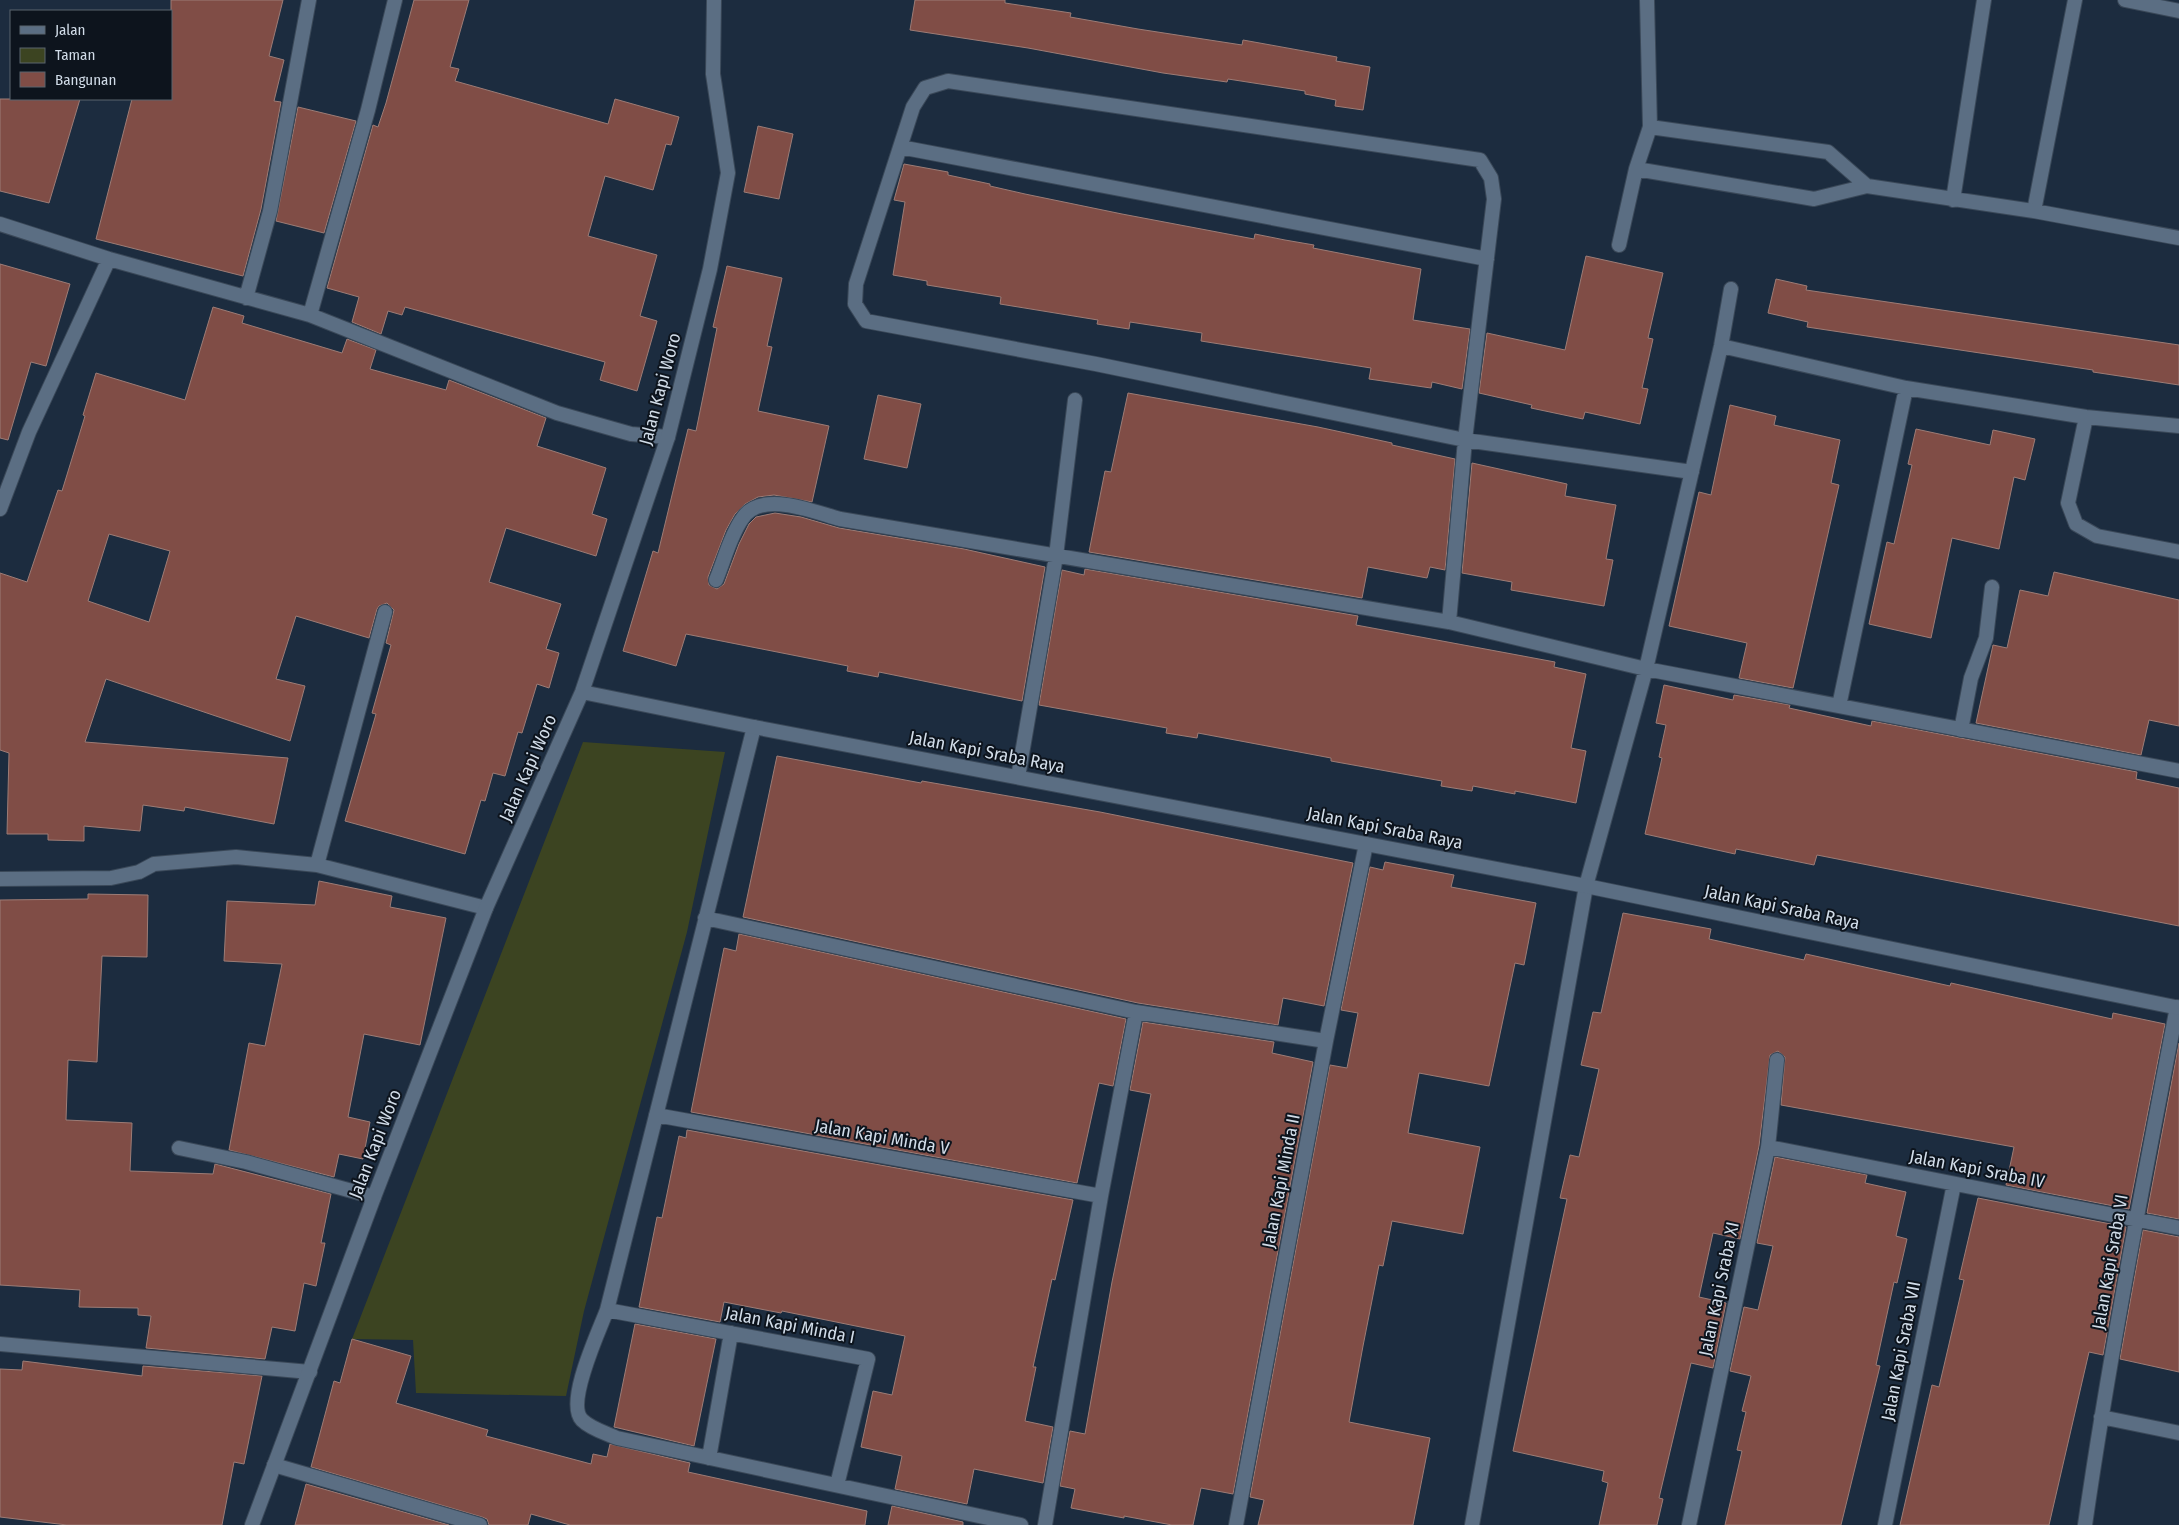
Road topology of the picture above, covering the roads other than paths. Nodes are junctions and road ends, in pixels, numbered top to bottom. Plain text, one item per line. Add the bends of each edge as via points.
1 (310, 0) edge
2 (395, 0) edge
3 (714, 0) edge
4 (1647, 0) edge
5 (1984, 0) edge
6 (2075, 0) edge
7 (2125, 0) edge
8 (2179, 12) edge
9 (1650, 127) junction
10 (900, 147) junction
11 (1636, 169) junction
12 (1867, 186) junction
13 (1953, 200) junction
14 (2034, 211) junction
15 (0, 224) edge
16 (2179, 238) edge
17 (1619, 245) dead end
18 (109, 259) junction
19 (1487, 259) junction
20 (1731, 289) dead end
21 (246, 298) junction
22 (310, 315) junction
23 (1721, 346) junction
24 (1906, 388) junction
25 (1075, 400) dead end
26 (2086, 417) junction
27 (2179, 426) edge
28 (668, 438) junction
29 (1465, 440) junction
30 (1692, 472) junction
31 (0, 509) edge
32 (2179, 552) edge
33 (1056, 556) junction
34 (716, 580) dead end
35 (1992, 587) dead end
36 (385, 612) dead end
37 (1449, 622) junction
38 (1646, 669) junction
39 (582, 692) junction
40 (1839, 706) junction
41 (754, 727) junction
42 (1961, 730) junction
43 (2179, 771) edge
44 (1018, 777) junction
45 (1366, 844) junction
46 (317, 865) junction
47 (0, 879) edge
48 (1586, 886) junction
49 (486, 908) junction
50 (705, 918) junction
51 (2178, 1007) edge
52 (1136, 1012) junction
53 (1326, 1041) junction
54 (1777, 1060) dead end
55 (656, 1115) junction
56 (1768, 1147) junction
57 (179, 1148) dead end
58 (1954, 1184) junction
59 (1102, 1196) junction
60 (374, 1197) junction
61 (2136, 1220) junction
62 (2179, 1228) edge
63 (607, 1310) junction
64 (731, 1333) junction
65 (0, 1344) edge
66 (310, 1372) junction
67 (2101, 1417) junction
68 (2179, 1433) edge
69 (709, 1458) junction
70 (274, 1465) junction
71 (837, 1485) junction
72 (252, 1525) edge
73 (480, 1525) edge
74 (1021, 1525) edge
75 (1045, 1525) edge
76 (1236, 1525) edge
77 (1472, 1525) edge
78 (1689, 1525) edge
79 (1885, 1525) edge
80 (2085, 1525) edge

1 - 21 street via 270,211
2 - 22 street via 368,110
3 - 28 street, Jalan Kapi Woro via 712,74 728,172 710,269
4 - 9 street
5 - 13 street
6 - 14 street
7 - 8 street
9 - 11 street
9 - 12 street via 1828,152
10 - 19 street
10 - 19 street via 913,107 925,88 948,81 1480,160 1491,178 1494,199
10 - 29 street via 856,284 855,304 866,321 1096,364
11 - 12 street via 1814,199
11 - 17 street
12 - 13 street
13 - 14 street
14 - 16 street
15 - 18 street
18 - 21 street
18 - 31 street via 29,432
19 - 29 street
20 - 23 street
21 - 22 street
22 - 28 street via 557,413 631,434
23 - 24 street
23 - 30 street
24 - 26 street
24 - 40 street
25 - 33 street
26 - 27 street
26 - 32 street via 2068,503 2076,524 2097,536
28 - 39 street, Jalan Kapi Woro
29 - 30 street
29 - 37 street
30 - 38 street
33 - 34 street via 840,519 789,505 765,504 751,509 742,518
33 - 37 street
33 - 44 street
35 - 42 street via 1986,638 1971,678
36 - 46 street
37 - 38 street
38 - 40 street
38 - 48 street
39 - 41 street, Jalan Kapi Sraba Raya
39 - 49 street, Jalan Kapi Woro
40 - 42 street
41 - 44 street, Jalan Kapi Sraba Raya
41 - 50 street
42 - 43 street
44 - 45 street, Jalan Kapi Sraba Raya
45 - 48 street, Jalan Kapi Sraba Raya
45 - 53 street, Jalan Kapi Minda II
46 - 47 street via 236,857 154,864 139,872 112,878
46 - 49 street
48 - 51 street, Jalan Kapi Sraba Raya
48 - 77 street
49 - 60 street, Jalan Kapi Woro
50 - 52 street
50 - 55 street
51 - 61 street, Jalan Kapi Sraba VI
52 - 53 street
52 - 59 street
53 - 76 street, Jalan Kapi Minda II
54 - 56 street, Jalan Kapi Sraba XI
55 - 59 street, Jalan Kapi Minda V
55 - 63 street
56 - 58 street, Jalan Kapi Sraba IV
56 - 78 street, Jalan Kapi Sraba XI
57 - 60 street via 246,1162
58 - 61 street, Jalan Kapi Sraba IV
58 - 79 street, Jalan Kapi Sraba VII
59 - 75 street
60 - 66 street, Jalan Kapi Woro
61 - 62 street, Jalan Kapi Sraba IV
61 - 67 street, Jalan Kapi Sraba VI
63 - 64 street, Jalan Kapi Minda I
63 - 69 street via 577,1394 576,1409 581,1420 617,1438
64 - 69 street
64 - 71 street, Jalan Kapi Minda I via 868,1359
65 - 66 street
66 - 70 street, Jalan Kapi Woro
67 - 68 street
67 - 80 street, Jalan Kapi Sraba VI
69 - 71 street
70 - 72 street, Jalan Kapi Woro
70 - 73 street
71 - 74 street

